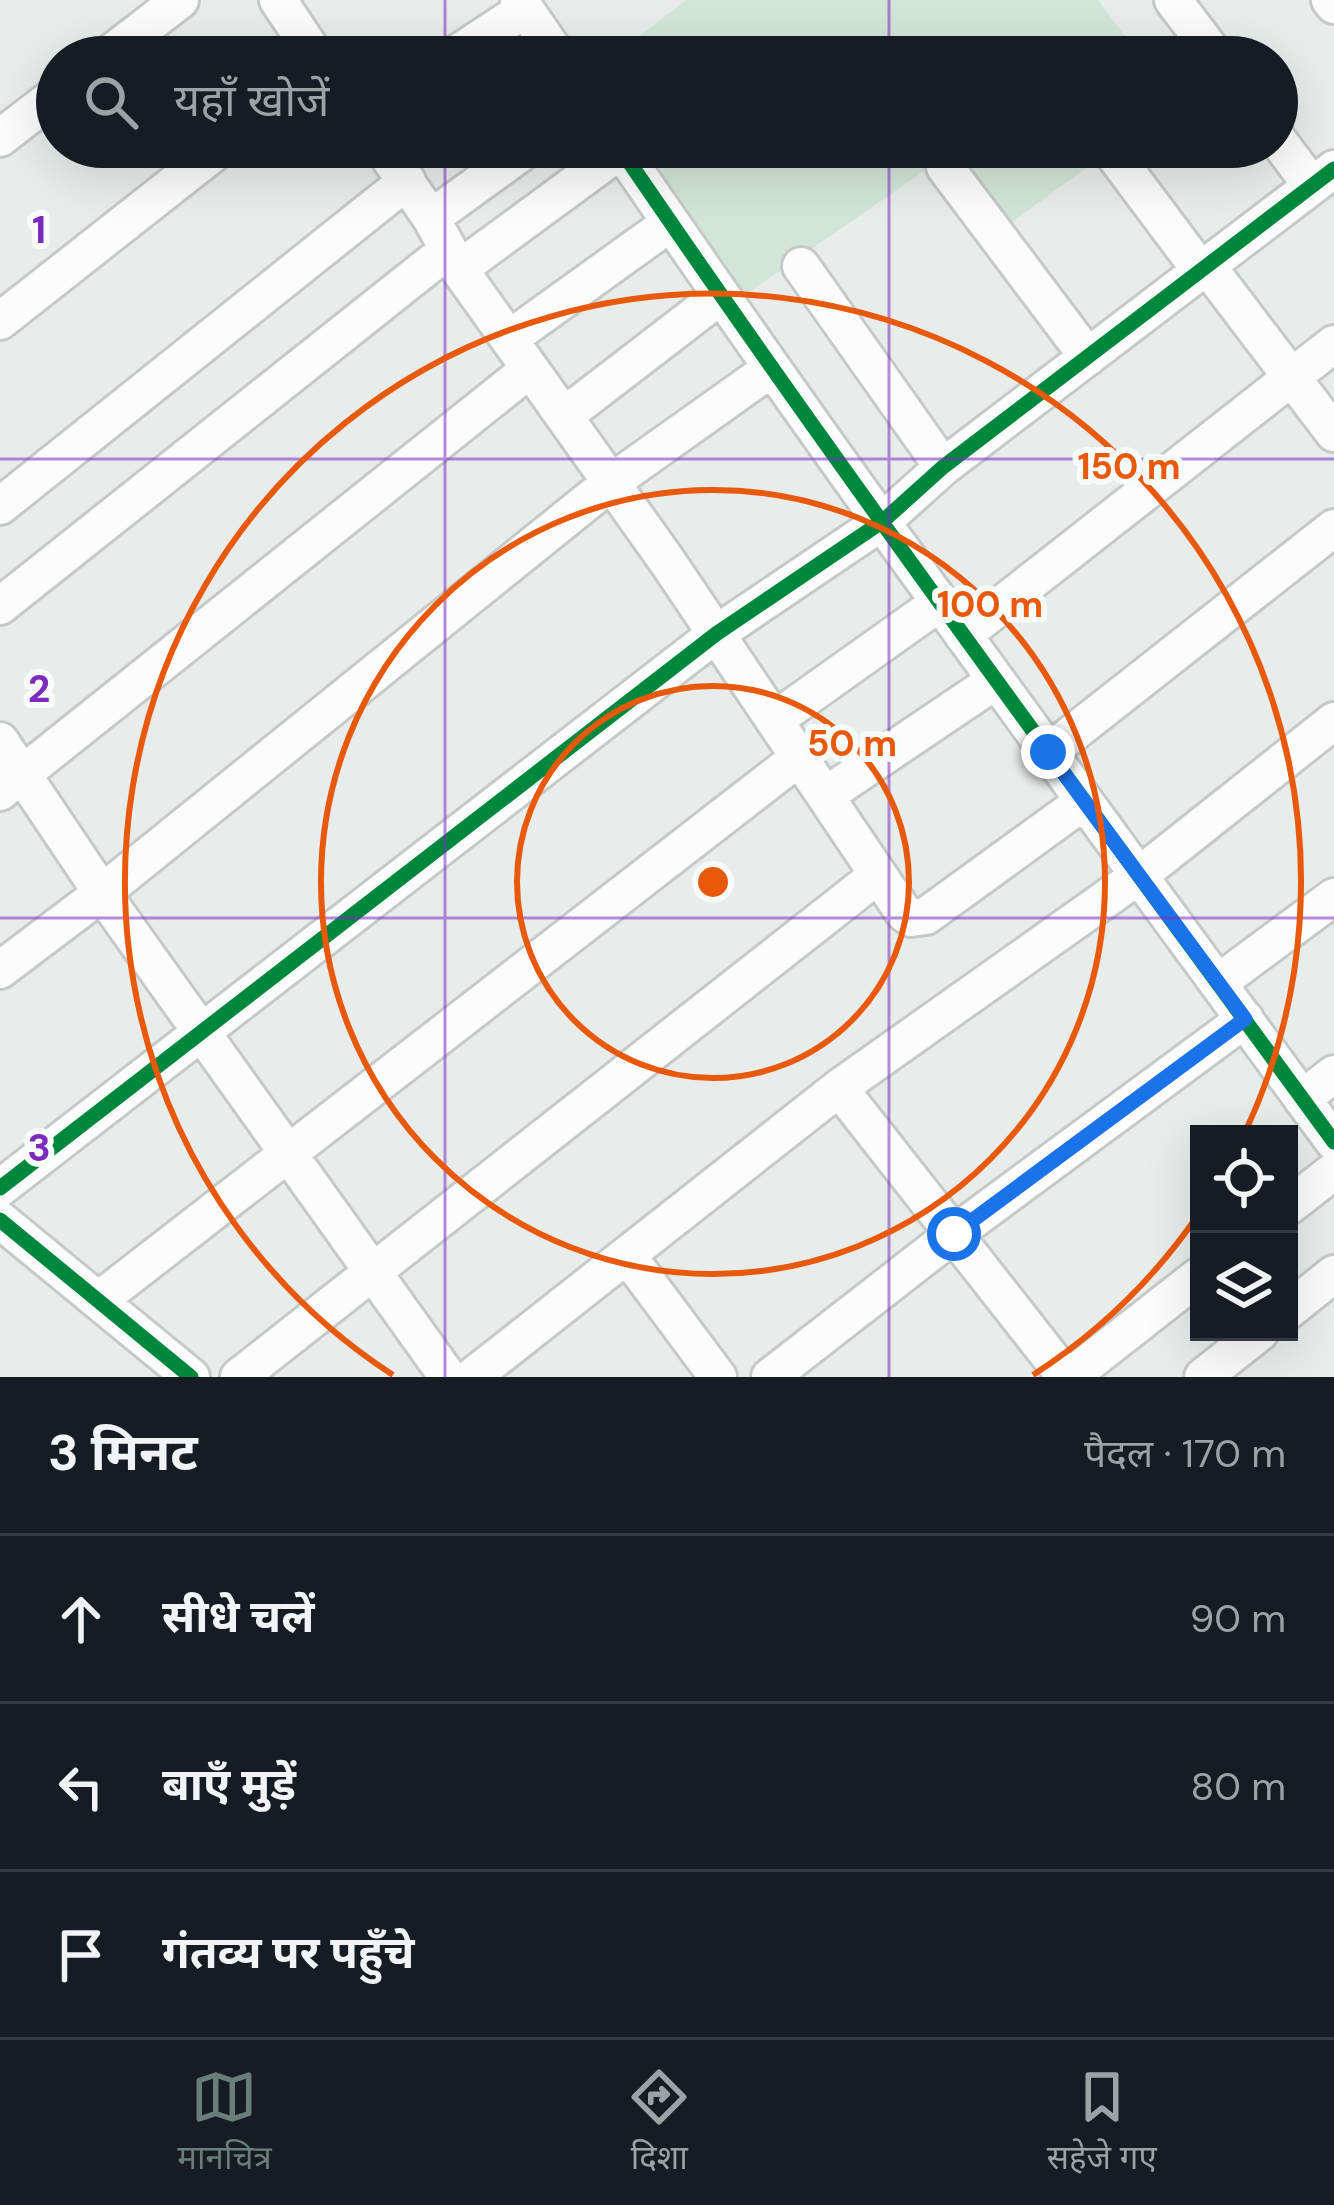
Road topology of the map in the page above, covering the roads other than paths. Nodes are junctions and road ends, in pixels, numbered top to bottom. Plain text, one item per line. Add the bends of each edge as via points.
1 (180, 0) edge
2 (279, 0) edge
3 (1173, 0) edge
4 (522, 4) edge
5 (133, 36) edge
6 (302, 36) edge
7 (480, 36) edge
8 (544, 36) edge
9 (1200, 36) edge
10 (36, 110) edge
11 (0, 138) edge
12 (1298, 156) edge
13 (194, 168) edge
14 (397, 168) edge
15 (511, 168) edge
16 (584, 168) edge
17 (633, 168) edge
18 (946, 168) edge
19 (1125, 168) edge
20 (1323, 177) edge
21 (407, 181) junction
22 (670, 223) junction
23 (446, 246) junction
24 (801, 266) dead end
25 (1204, 268) junction
26 (720, 296) junction
27 (0, 321) edge
28 (1334, 344) edge
29 (519, 354) junction
30 (1088, 357) junction
31 (772, 368) junction
32 (1292, 377) junction
33 (564, 416) junction
34 (1334, 433) edge
35 (943, 467) junction
36 (609, 484) junction
37 (0, 506) edge
38 (884, 521) junction
39 (1334, 528) edge
40 (939, 603) junction
41 (0, 607) edge
42 (716, 634) junction
43 (964, 635) junction
44 (994, 681) junction
45 (776, 719) junction
46 (1334, 722) edge
47 (0, 741) edge
48 (1048, 752) junction
49 (802, 756) junction
50 (12, 783) edge
51 (826, 796) junction
52 (1083, 802) junction
53 (1141, 874) junction
54 (878, 875) junction
55 (102, 893) junction
56 (1334, 897) edge
57 (0, 970) edge
58 (1218, 983) junction
59 (1245, 1019) junction
60 (204, 1031) junction
61 (1334, 1074) edge
62 (839, 1088) junction
63 (1303, 1099) junction
64 (1334, 1142) edge
65 (289, 1151) junction
66 (1334, 1171) edge
67 (0, 1187) edge
68 (1298, 1199) edge
69 (0, 1220) edge
70 (954, 1234) junction
71 (627, 1256) junction
72 (375, 1273) junction
73 (1334, 1274) edge
74 (1190, 1283) edge
75 (99, 1300) junction
76 (1298, 1303) edge
77 (1249, 1341) edge
78 (191, 1377) edge
79 (239, 1377) edge
80 (448, 1377) edge
81 (472, 1377) edge
82 (717, 1377) edge
83 (770, 1377) edge
84 (1068, 1377) edge
85 (1203, 1377) edge

1 - 5 street
2 - 6 street
3 - 9 street
4 - 7 street
4 - 8 street
10 - 11 street
12 - 20 street
13 - 27 street
14 - 21 street
15 - 23 street
16 - 23 street
17 - 22 street
18 - 30 street
19 - 25 street
20 - 25 street
21 - 23 street
21 - 37 street
22 - 26 street
22 - 29 street
23 - 29 street
23 - 41 street
24 - 35 street
25 - 30 street
25 - 32 street
26 - 31 street
26 - 33 street
28 - 32 street
29 - 33 street
29 - 50 street
30 - 35 street
31 - 36 street
31 - 38 street
32 - 34 street
32 - 43 street
33 - 36 street
35 - 38 street
36 - 42 street
36 - 55 street
38 - 40 street
38 - 42 street
39 - 48 street
40 - 43 street
40 - 45 street
42 - 45 street
42 - 60 street
43 - 44 street
44 - 48 street
44 - 51 street
45 - 49 street
46 - 53 street
47 - 50 street
48 - 52 street
49 - 51 street
49 - 65 street
50 - 55 street
51 - 54 street
52 - 53 street
52 - 54 street via 919,919 904,913
53 - 58 street
53 - 62 street
54 - 72 street
55 - 57 street
55 - 60 street
56 - 58 street
58 - 59 street
59 - 63 street
59 - 70 street
60 - 65 street
60 - 67 street
61 - 63 street
62 - 70 street
62 - 71 street
63 - 64 street
65 - 72 street
65 - 75 street
66 - 68 street
69 - 75 street
70 - 83 street
70 - 84 street
71 - 81 street
71 - 82 street
72 - 79 street
72 - 80 street
73 - 76 street
74 - 84 street
75 - 78 street
77 - 85 street

